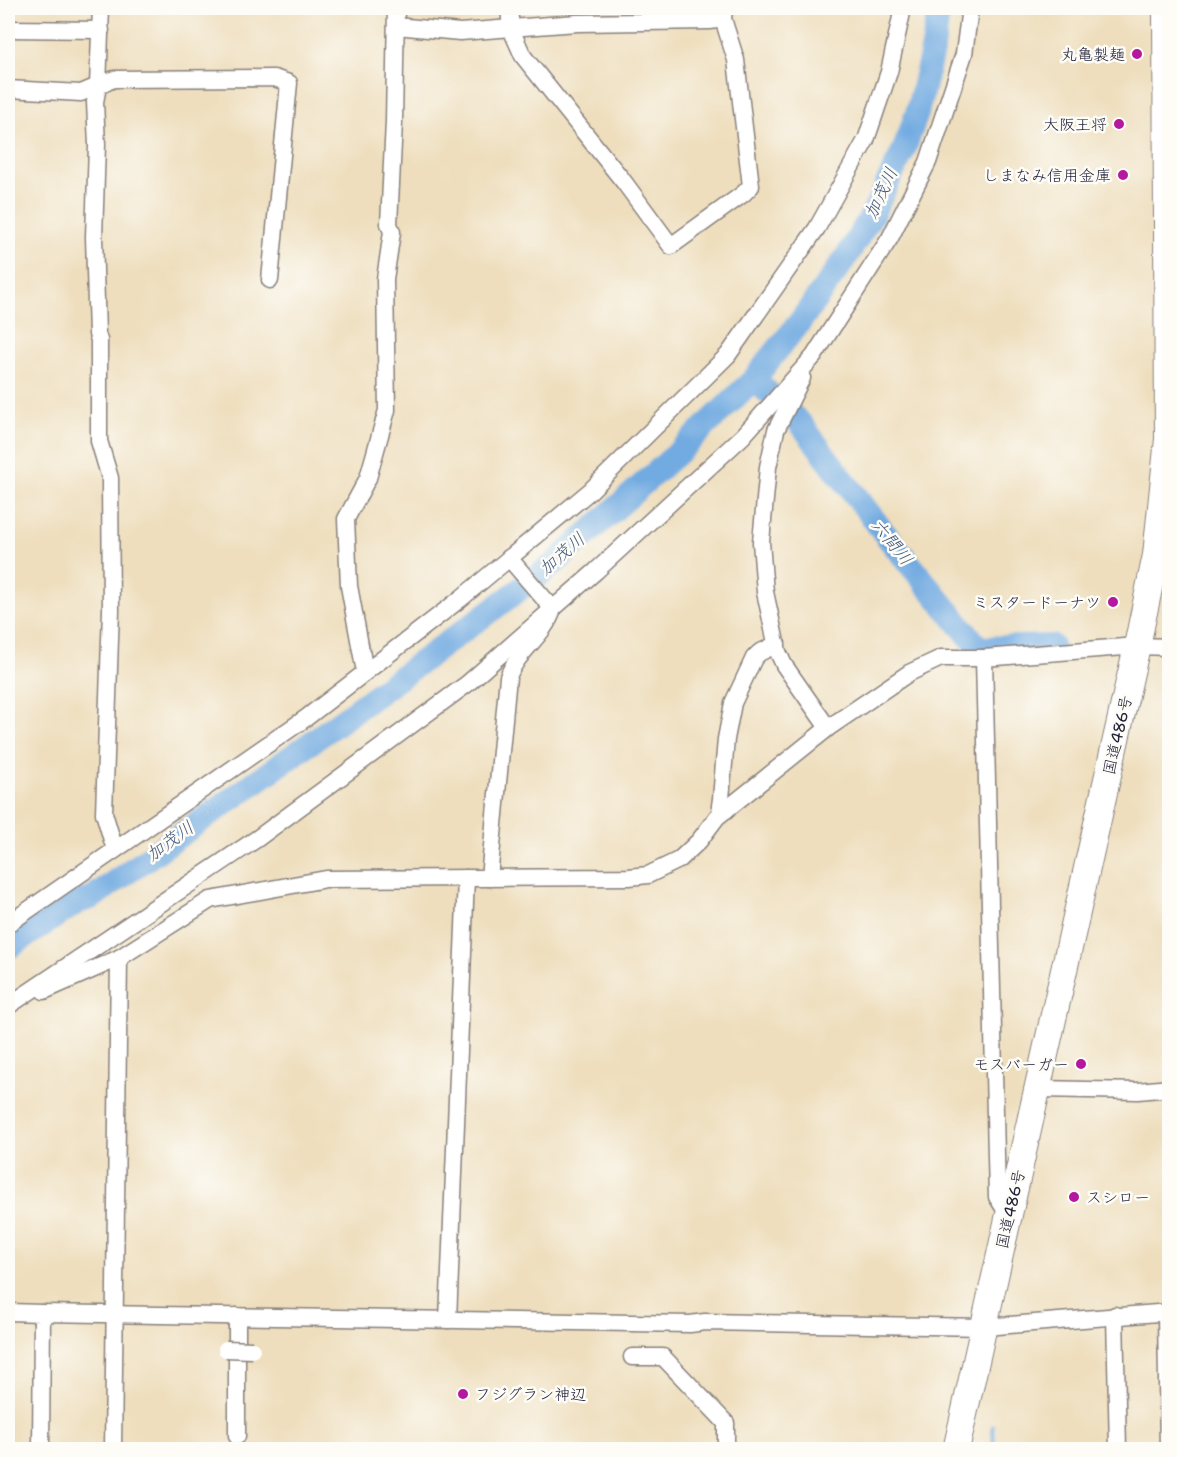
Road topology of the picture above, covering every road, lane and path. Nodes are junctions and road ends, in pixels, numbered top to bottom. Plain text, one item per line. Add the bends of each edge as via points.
1 (101, 8) edge
2 (396, 8) edge
3 (509, 8) edge
4 (903, 8) edge
5 (970, 8) edge
6 (1167, 8) edge
7 (724, 13) edge
8 (396, 26) junction
9 (8, 29) edge
10 (511, 29) junction
11 (102, 30) junction
12 (98, 86) junction
13 (8, 89) edge
14 (1169, 235) edge
15 (270, 280) dead end
16 (814, 356) junction
17 (509, 558) junction
18 (1170, 562) edge
19 (553, 609) junction
20 (777, 644) junction
21 (1153, 647) edge
22 (984, 658) junction
23 (365, 672) junction
24 (828, 728) junction
25 (726, 810) junction
26 (115, 850) junction
27 (466, 878) junction
28 (489, 878) junction
29 (8, 924) edge
30 (119, 957) junction
31 (30, 990) junction
32 (8, 1006) edge
33 (1170, 1088) edge
34 (1045, 1089) junction
35 (1008, 1214) junction
36 (8, 1312) edge
37 (1168, 1312) edge
38 (42, 1313) junction
39 (114, 1313) junction
40 (1115, 1315) junction
41 (237, 1316) junction
42 (448, 1320) junction
43 (993, 1326) junction
44 (226, 1350) dead end
45 (252, 1350) dead end
46 (632, 1357) dead end
47 (237, 1443) edge
48 (41, 1449) edge
49 (113, 1449) edge
50 (726, 1449) edge
51 (956, 1449) edge
52 (971, 1449) edge
53 (1118, 1449) edge
54 (1168, 1449) edge

1 - 11 street
2 - 8 street
3 - 10 street
4 - 17 street via 889,72 866,140 816,228 758,314 728,355 590,491
5 - 16 street via 964,54 928,162 890,238
6 - 14 highway, 国道486号
7 - 10 street via 710,21 577,23
7 - 10 street via 736,60 751,186 671,246 524,56
8 - 10 street via 460,32
8 - 23 street via 389,224 392,232 386,279 387,410 368,478 346,519 349,586
9 - 11 street
11 - 12 street
12 - 13 street via 81,93
12 - 15 street via 114,79 274,78 289,83
12 - 26 street via 93,237 99,441 110,478 111,588 104,813
14 - 21 highway, 国道486号 via 1168,439 1156,555
16 - 19 street via 743,436
16 - 20 street via 776,430 766,478 762,552 765,592
17 - 19 street
17 - 23 street
18 - 21 highway, 国道486号
19 - 28 street via 544,627 511,667 508,677
19 - 31 street via 467,684 258,838
20 - 24 street via 784,665
20 - 25 street via 754,657 733,703 720,806
21 - 22 street
21 - 34 highway, 国道486号
22 - 24 street via 941,658 909,672
22 - 35 street via 997,1197
23 - 26 street via 306,718
24 - 25 street
25 - 28 street via 678,860 648,874
26 - 29 street
27 - 28 street
27 - 30 street via 326,879 210,900
27 - 42 street
30 - 31 street via 36,995
30 - 39 street
31 - 32 street
33 - 34 street
34 - 35 highway, 国道486号
34 - 43 highway, 国道486号
35 - 43 highway, 国道486号
36 - 38 street
37 - 40 street
37 - 54 street
38 - 39 street
38 - 48 street
39 - 41 street
39 - 49 street
40 - 43 street
40 - 53 street
41 - 42 street
41 - 47 street
42 - 43 street
43 - 51 highway, 国道486号
43 - 52 highway, 国道486号
44 - 45 street, bridge
46 - 50 street via 663,1357 726,1423

